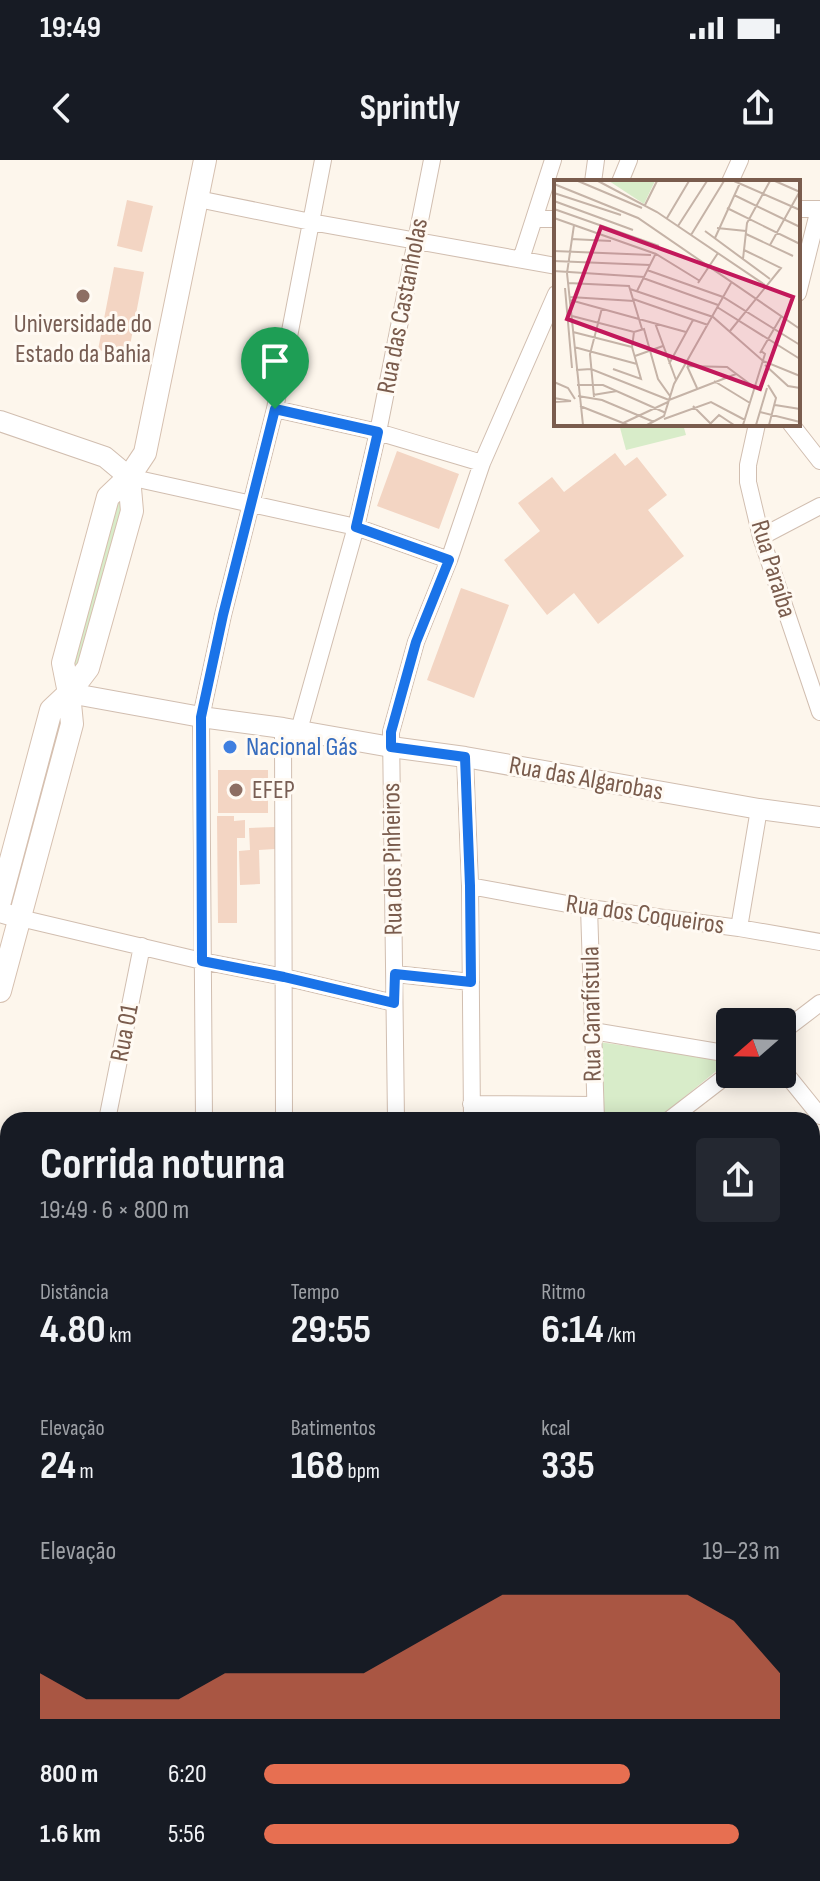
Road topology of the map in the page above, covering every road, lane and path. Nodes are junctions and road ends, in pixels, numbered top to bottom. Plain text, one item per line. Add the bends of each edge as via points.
1 (205, 160) edge
2 (323, 160) edge
3 (432, 160) edge
4 (553, 160) edge
5 (596, 160) edge
6 (629, 160) edge
7 (740, 160) edge
8 (593, 180) edge
9 (621, 180) edge
10 (731, 180) edge
11 (198, 199) junction
12 (820, 209) edge
13 (534, 219) junction
14 (554, 219) edge
15 (311, 222) junction
16 (417, 241) junction
17 (521, 259) junction
18 (554, 266) edge
19 (800, 285) edge
20 (554, 299) edge
21 (275, 409) junction
22 (0, 421) edge
23 (757, 426) edge
24 (793, 426) edge
25 (378, 432) junction
26 (820, 461) edge
27 (482, 463) junction
28 (129, 477) junction
29 (252, 504) junction
30 (820, 506) edge
31 (356, 527) junction
32 (761, 537) junction
33 (449, 560) junction
34 (69, 693) junction
35 (820, 712) edge
36 (201, 717) junction
37 (291, 729) junction
38 (391, 747) junction
39 (465, 757) junction
40 (759, 809) junction
41 (820, 817) edge
42 (470, 886) junction
43 (0, 901) edge
44 (589, 908) junction
45 (10, 915) edge
46 (739, 928) junction
47 (820, 942) edge
48 (142, 946) junction
49 (202, 961) junction
50 (395, 974) junction
51 (284, 977) junction
52 (471, 982) junction
53 (0, 991) edge
54 (394, 1003) junction
55 (820, 1003) edge
56 (796, 1021) edge
57 (593, 1031) junction
58 (716, 1052) edge
59 (716, 1084) edge
60 (796, 1086) edge
61 (109, 1112) edge
62 (204, 1112) edge
63 (284, 1112) edge
64 (396, 1112) edge
65 (471, 1112) edge
66 (595, 1112) edge
67 (679, 1112) edge
68 (817, 1112) edge

1 - 11 main road
2 - 15 street
3 - 16 street, Rua das Castanholas
4 - 13 street
5 - 8 street
6 - 9 street
7 - 10 street
11 - 15 street
11 - 28 main road via 145,453
12 - 19 street
13 - 14 street
13 - 17 street
15 - 16 street
15 - 21 street
16 - 17 street
16 - 25 street, Rua das Castanholas
17 - 18 street
20 - 27 street, Rua dos Pinheiros
21 - 25 street
21 - 29 street
22 - 28 street via 105,457
23 - 32 street, Rua Paraíba via 748,482
24 - 26 street
25 - 27 street
25 - 31 street, Rua das Castanholas
27 - 33 street, Rua dos Pinheiros
28 - 29 street
28 - 34 main road via 108,497 100,523 63,663
29 - 31 street
29 - 36 street
30 - 32 street
31 - 33 street
31 - 37 street, Rua das Castanholas
32 - 35 street, Rua Paraíba
33 - 38 street, Rua dos Pinheiros via 416,642
34 - 36 street, Rua das Algarobas
34 - 43 main road via 51,710
34 - 45 main road via 72,724
36 - 37 street, Rua das Algarobas
36 - 49 street
37 - 38 street, Rua das Algarobas
37 - 51 street, Rua das Castanholas
38 - 39 street, Rua das Algarobas
38 - 50 street, Rua dos Pinheiros
39 - 40 street, Rua das Algarobas
39 - 42 street
40 - 41 street, Rua das Algarobas
40 - 46 street
42 - 44 street, Rua dos Coqueiros
42 - 52 street
44 - 46 street, Rua dos Coqueiros
44 - 57 street, Rua Canafístula
45 - 48 street
45 - 53 main road
46 - 47 street, Rua dos Coqueiros
48 - 49 street
48 - 61 street, Rua 01
49 - 51 street
49 - 62 street
50 - 52 street
50 - 54 street, Rua dos Pinheiros
51 - 54 street
51 - 63 street, Rua das Castanholas
52 - 65 street
54 - 64 street, Rua dos Pinheiros
55 - 56 street
57 - 58 street
57 - 66 street, Rua Canafístula
59 - 67 street
60 - 68 street

